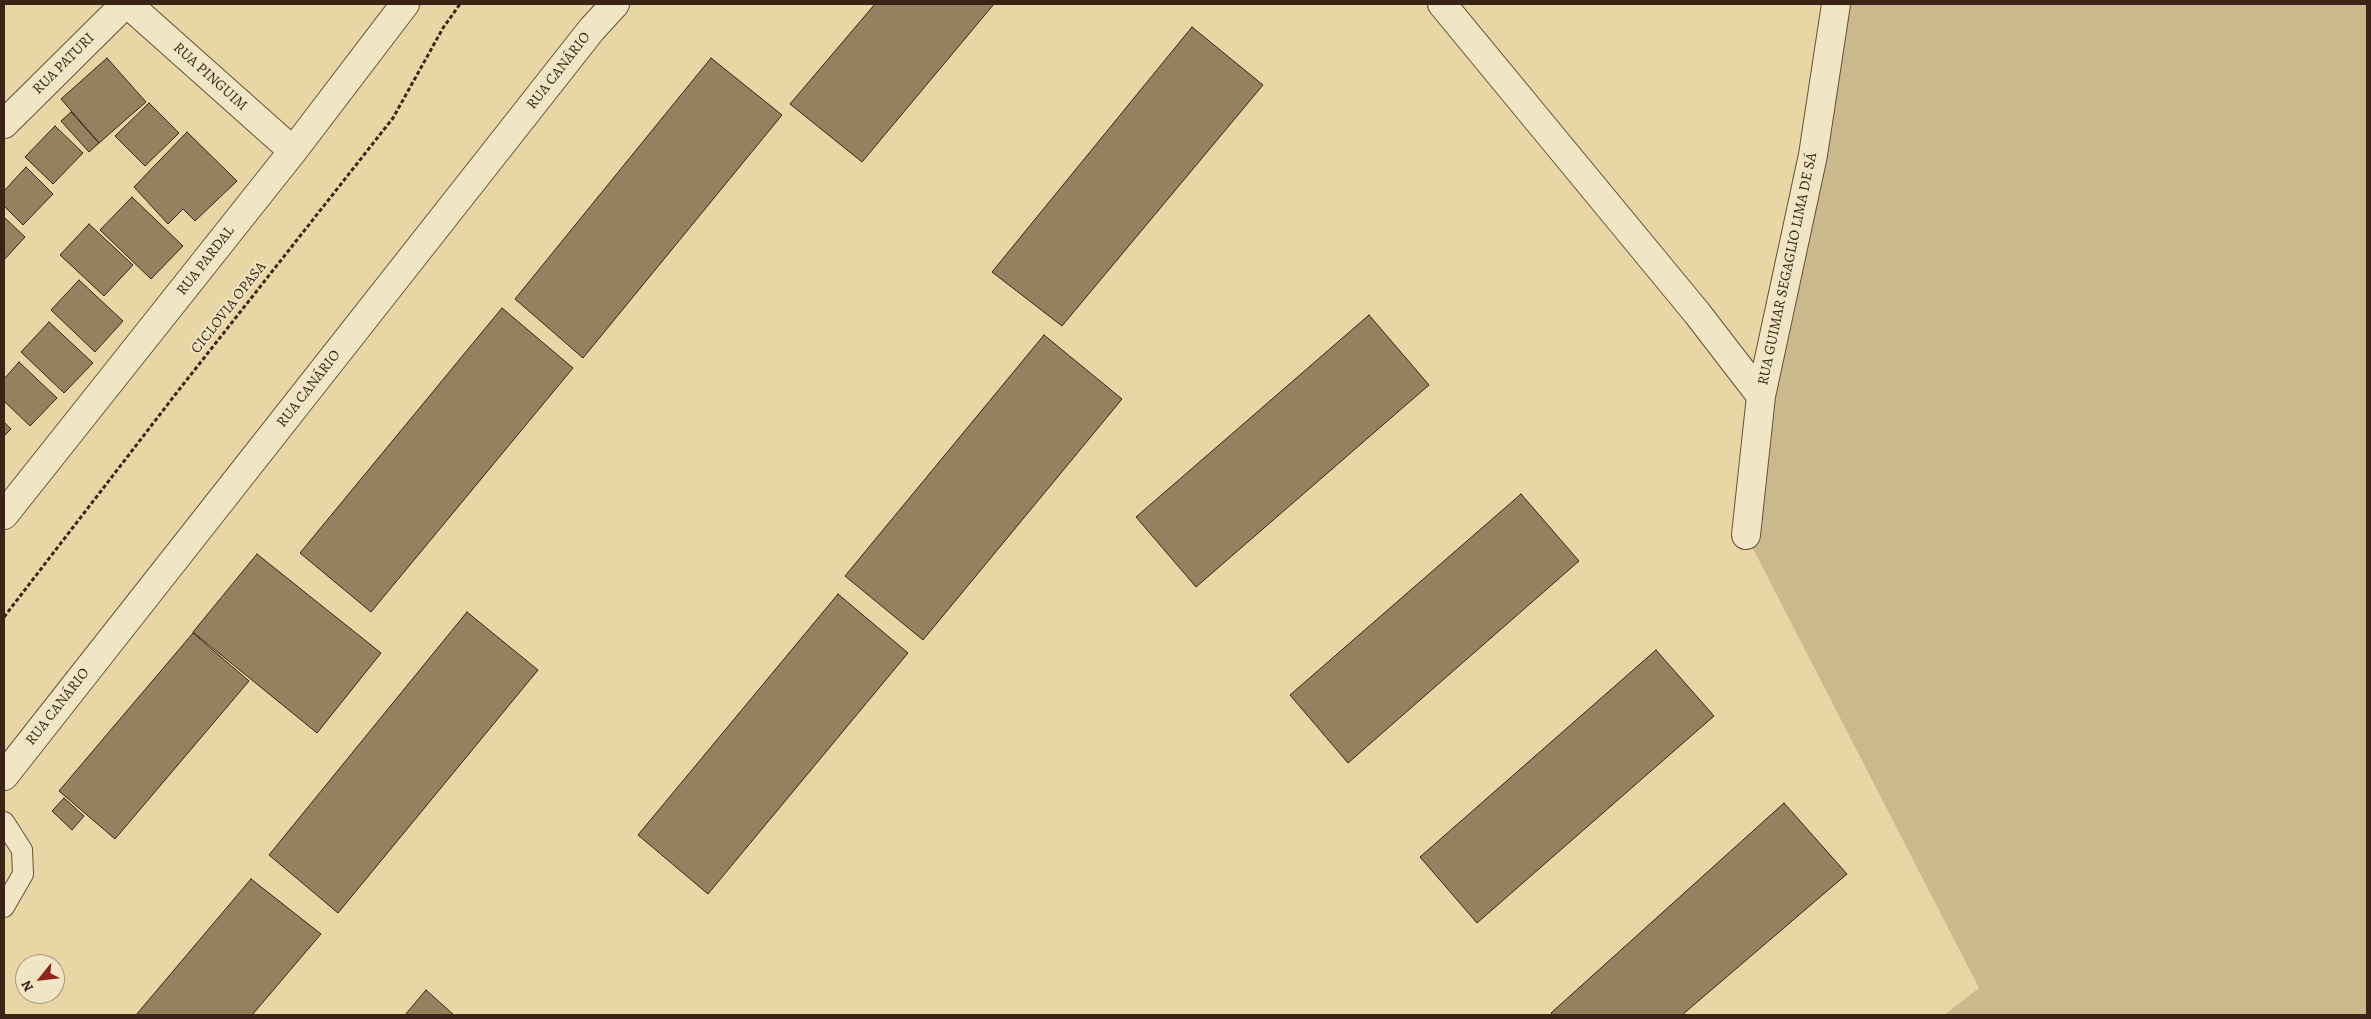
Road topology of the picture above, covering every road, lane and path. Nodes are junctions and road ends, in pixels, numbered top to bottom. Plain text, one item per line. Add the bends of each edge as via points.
1 (126, 4) edge
2 (405, 4) edge
3 (460, 4) edge
4 (615, 4) edge
5 (1442, 4) edge
6 (1836, 4) edge
7 (4, 124) edge
8 (293, 151) junction
9 (1761, 396) junction
10 (4, 515) edge
11 (1746, 535) dead end
12 (4, 617) edge
13 (4, 776) edge
14 (4, 822) edge
15 (4, 907) edge

1 - 7 street, RUA PATURI
1 - 8 street, RUA PINGUIM
2 - 8 street, RUA PARDAL
3 - 12 path, CICLOVIA OPASA via 443,28 394,118
4 - 13 street, RUA CANÁRIO via 592,29
5 - 9 street via 1697,313
6 - 9 street, RUA GUIMAR SEGAGLIO LIMA DE SÁ via 1813,155
8 - 10 street, RUA PARDAL
9 - 11 street, RUA GUIMAR SEGAGLIO LIMA DE SÁ
14 - 15 lane via 22,850 23,874

